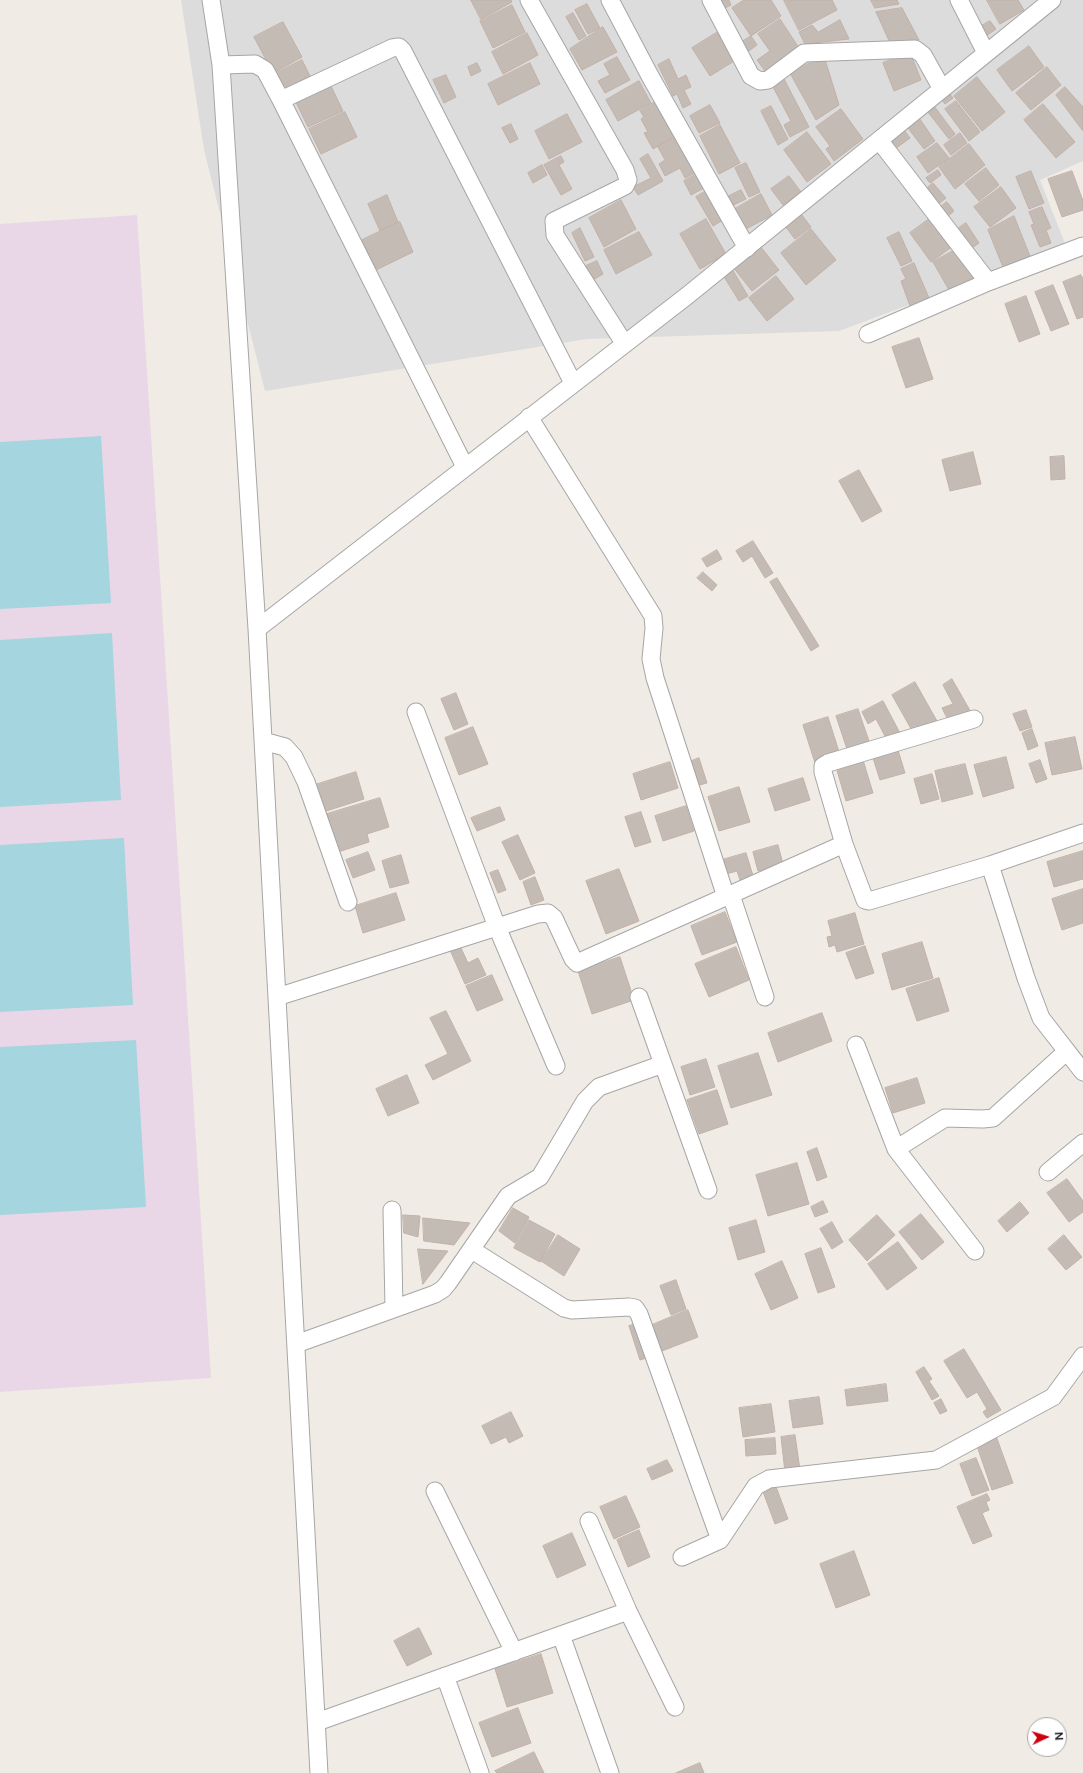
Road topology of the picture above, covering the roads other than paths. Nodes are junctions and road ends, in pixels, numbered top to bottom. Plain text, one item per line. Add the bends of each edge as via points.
1 (211, 0) edge
2 (529, 0) edge
3 (610, 0) edge
4 (711, 0) edge
5 (959, 0) edge
6 (1052, 0) edge
7 (986, 53) junction
8 (221, 65) junction
9 (942, 89) junction
10 (281, 100) junction
11 (879, 140) junction
12 (1083, 246) edge
13 (746, 248) junction
14 (988, 282) junction
15 (868, 334) dead end
16 (624, 343) junction
17 (573, 383) junction
18 (529, 417) junction
19 (465, 467) junction
20 (257, 629) junction
21 (416, 712) dead end
22 (974, 719) dead end
23 (263, 741) junction
24 (1083, 833) edge
25 (844, 844) junction
26 (990, 865) junction
27 (728, 896) junction
28 (348, 902) dead end
29 (497, 927) junction
30 (278, 997) junction
31 (765, 997) dead end
32 (639, 998) dead end
33 (856, 1045) dead end
34 (1066, 1052) junction
35 (663, 1064) junction
36 (556, 1066) dead end
37 (1083, 1072) edge
38 (1083, 1143) edge
39 (896, 1149) junction
40 (1048, 1172) dead end
41 (708, 1190) dead end
42 (392, 1210) dead end
43 (472, 1250) junction
44 (975, 1251) dead end
45 (394, 1308) junction
46 (296, 1344) junction
47 (1083, 1356) edge
48 (435, 1491) dead end
49 (589, 1521) dead end
50 (720, 1540) junction
51 (682, 1557) dead end
52 (628, 1611) junction
53 (561, 1635) junction
54 (514, 1652) junction
55 (445, 1676) junction
56 (675, 1707) dead end
57 (317, 1722) junction
58 (319, 1773) edge
59 (480, 1773) edge
60 (610, 1773) edge

1 - 8 street
2 - 16 street via 625,170 628,180 625,186 554,221 553,226 554,235
3 - 13 street
4 - 9 street via 751,76 760,81 768,80 804,53 915,49 923,55
5 - 7 street
6 - 7 street
7 - 9 street
8 - 10 street via 255,64 264,70
8 - 20 street
9 - 11 street
10 - 17 street via 399,47
10 - 19 street
11 - 13 street
11 - 14 street
12 - 14 street
13 - 16 street
14 - 15 street
16 - 17 street
17 - 18 street
18 - 19 street
18 - 27 street via 653,616 651,660 655,678
19 - 20 street
20 - 23 street
21 - 29 street
22 - 25 street via 823,766
23 - 28 street via 285,747 294,757 306,782
23 - 30 street
24 - 26 street
25 - 26 street via 863,897 869,901
25 - 27 street
26 - 34 street via 1041,1018
27 - 29 street via 577,963 554,918 548,913
27 - 31 street
29 - 30 street
29 - 36 street
30 - 46 street
32 - 35 street
33 - 39 street
34 - 37 street
34 - 39 street via 993,1118 945,1118
35 - 41 street
35 - 43 street via 598,1087 585,1101 540,1177 508,1196
38 - 40 street
39 - 44 street
42 - 45 street
43 - 45 street via 443,1289
43 - 50 street via 564,1308 635,1308
45 - 46 street
46 - 57 street
47 - 50 street via 1053,1397 936,1460 769,1479 756,1486
48 - 54 street
49 - 52 street
50 - 51 street
52 - 53 street
52 - 56 street
53 - 54 street
53 - 60 street
54 - 55 street
55 - 57 street
55 - 59 street
57 - 58 street

